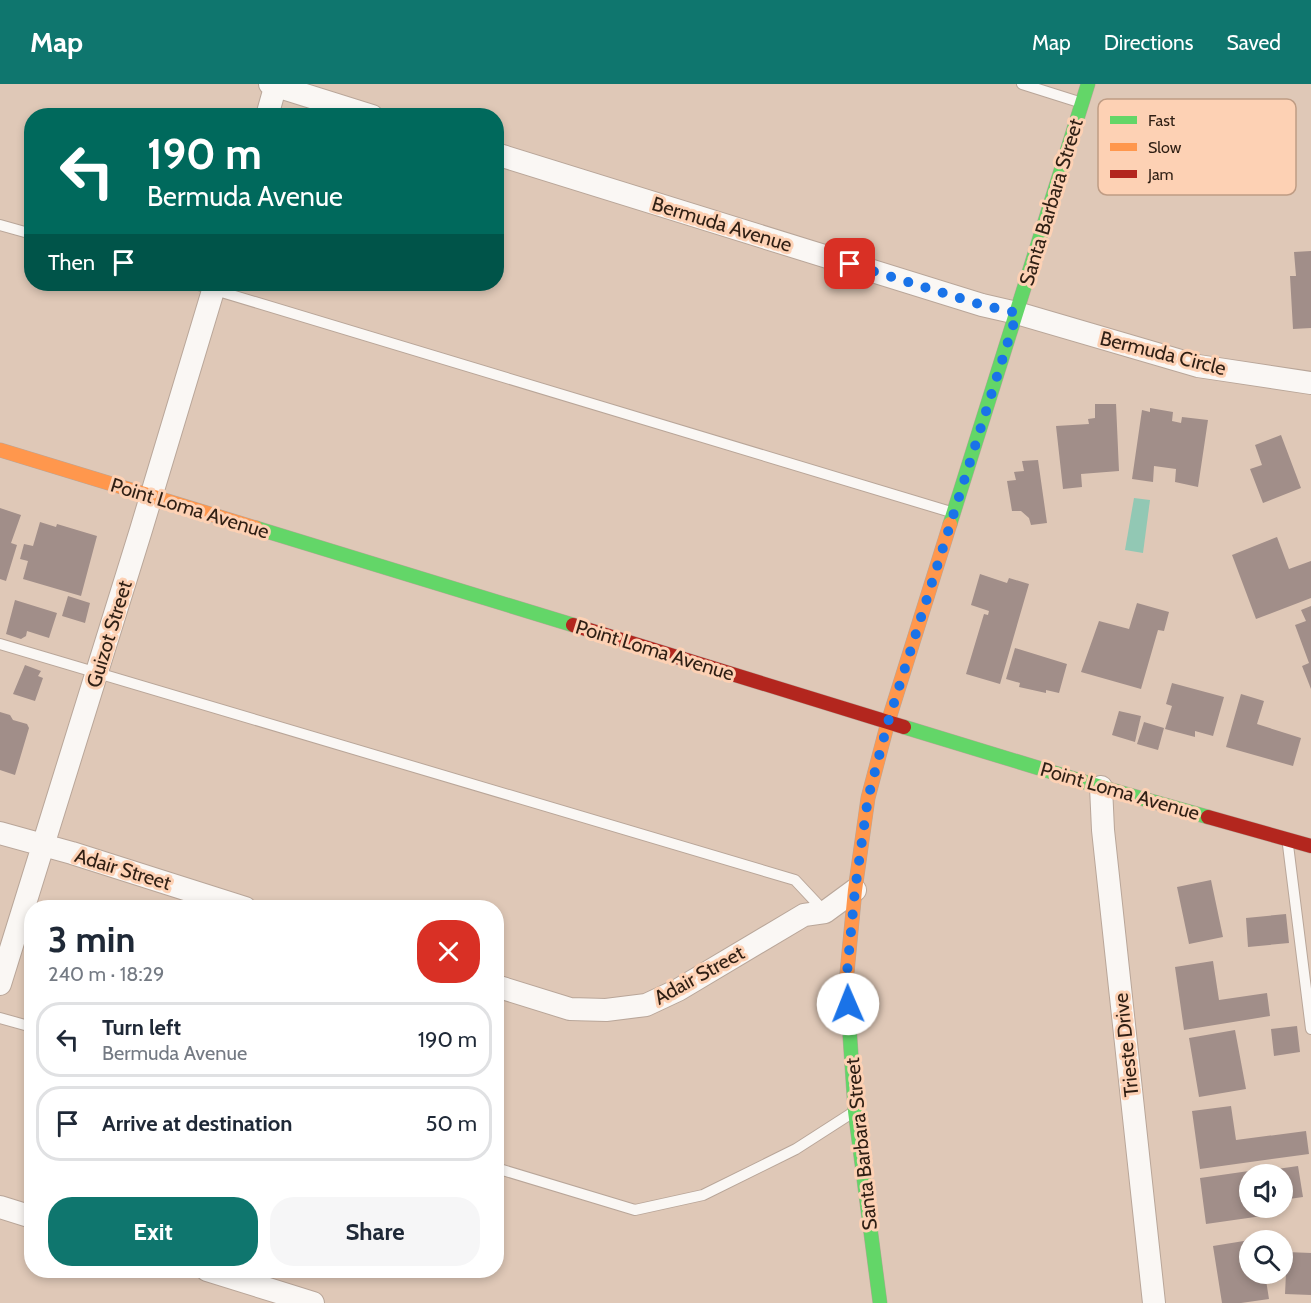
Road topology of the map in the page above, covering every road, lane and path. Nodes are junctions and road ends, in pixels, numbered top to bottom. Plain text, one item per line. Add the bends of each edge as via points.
1 (1022, 84) edge
2 (1088, 84) edge
3 (274, 85) edge
4 (1082, 103) junction
5 (269, 108) edge
6 (347, 108) edge
7 (504, 156) edge
8 (0, 225) edge
9 (24, 232) edge
10 (206, 291) edge
11 (228, 291) edge
12 (1017, 313) junction
13 (1311, 383) edge
14 (0, 450) edge
15 (151, 496) junction
16 (954, 513) junction
17 (0, 644) edge
18 (96, 673) junction
19 (888, 722) junction
20 (1101, 787) junction
21 (0, 833) edge
22 (1287, 839) junction
23 (43, 846) junction
24 (1311, 846) edge
25 (855, 890) junction
26 (26, 900) edge
27 (219, 900) edge
28 (24, 907) edge
29 (825, 912) junction
30 (0, 984) edge
31 (504, 988) edge
32 (0, 1018) edge
33 (24, 1025) edge
34 (1311, 1029) edge
35 (855, 1111) junction
36 (504, 1170) edge
37 (0, 1207) edge
38 (24, 1214) edge
39 (233, 1278) edge
40 (313, 1303) edge
41 (880, 1303) edge
42 (1154, 1303) edge

1 - 4 lane
2 - 4 main road, Santa Barbara Street
3 - 5 street
3 - 6 street
4 - 12 main road, Santa Barbara Street
7 - 12 street, Bermuda Avenue
8 - 9 lane
10 - 15 street, Guizot Street
11 - 16 lane
12 - 13 street, Bermuda Circle via 1198,366
12 - 16 main road, Santa Barbara Street
14 - 15 main road, Point Loma Avenue
15 - 18 street, Guizot Street
15 - 19 main road, Point Loma Avenue
16 - 19 main road, Santa Barbara Street
17 - 18 lane
18 - 23 street, Guizot Street
18 - 29 lane via 795,880
19 - 20 main road, Point Loma Avenue
19 - 25 main road, Santa Barbara Street via 868,798
20 - 22 main road, Point Loma Avenue
20 - 42 street, Trieste Drive
21 - 23 street, Adair Street
22 - 24 main road, Point Loma Avenue
22 - 34 lane
23 - 26 street, Guizot Street
23 - 27 street, Adair Street
25 - 29 street, Adair Street
25 - 35 main road, Santa Barbara Street via 846,983
28 - 30 street, Guizot Street
29 - 31 street, Adair Street via 804,915 646,1005 570,1009
32 - 33 lane
35 - 36 lane via 796,1149 703,1195 636,1210
35 - 41 main road, Santa Barbara Street
37 - 38 street
39 - 40 street

